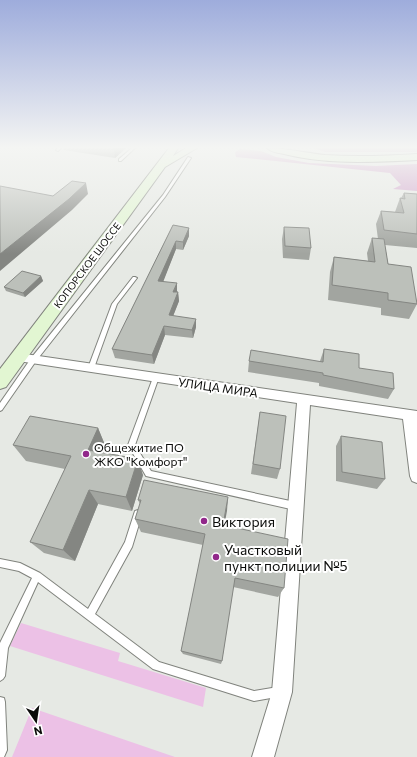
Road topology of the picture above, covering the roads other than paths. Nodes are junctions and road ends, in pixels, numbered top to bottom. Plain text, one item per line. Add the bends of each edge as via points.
1 (147, 183) edge
2 (172, 183) edge
3 (135, 278) dead end
4 (18, 357) junction
5 (34, 359) junction
6 (92, 368) junction
7 (156, 377) junction
8 (0, 382) edge
9 (304, 399) junction
10 (0, 408) edge
11 (413, 416) edge
12 (417, 476) edge
13 (295, 506) junction
14 (139, 509) edge
15 (0, 563) edge
16 (37, 576) junction
17 (89, 615) junction
18 (0, 676) edge
19 (282, 692) junction
20 (0, 702) edge
21 (0, 754) edge
22 (263, 757) edge

1 - 4 main road, КОПОРСКОЕ ШОССЕ
2 - 5 lane
3 - 6 lane via 115,304
4 - 5 street, УЛИЦА МИРА
4 - 8 main road, КОПОРСКОЕ ШОССЕ
5 - 6 street, УЛИЦА МИРА
5 - 10 lane
6 - 7 street, УЛИЦА МИРА
7 - 9 street, УЛИЦА МИРА
7 - 13 lane via 131,445 148,477
9 - 11 street, УЛИЦА МИРА
9 - 13 street
11 - 12 street
13 - 19 street
14 - 17 lane via 129,544
15 - 16 lane via 20,567
16 - 17 lane
16 - 18 lane via 3,647
17 - 19 lane via 156,666 254,696
19 - 22 street
20 - 21 lane

